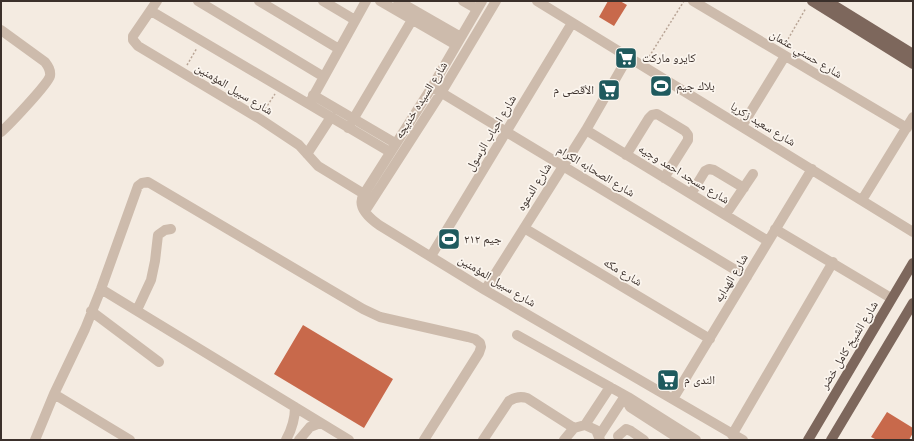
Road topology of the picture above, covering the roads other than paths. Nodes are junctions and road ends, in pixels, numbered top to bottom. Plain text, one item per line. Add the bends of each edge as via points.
1 (157, 1) edge
2 (198, 1) edge
3 (259, 1) edge
4 (323, 1) edge
5 (366, 1) edge
6 (380, 1) edge
7 (398, 1) edge
8 (463, 1) edge
9 (496, 1) edge
10 (537, 1) edge
11 (693, 1) edge
12 (827, 1) edge
13 (809, 4) edge
14 (480, 5) edge
15 (151, 11) junction
16 (355, 20) junction
17 (412, 20) junction
18 (572, 23) junction
19 (1, 30) edge
20 (459, 41) junction
21 (339, 49) junction
22 (782, 54) junction
23 (913, 54) edge
24 (628, 57) junction
25 (913, 64) edge
26 (324, 77) junction
27 (432, 87) junction
28 (441, 94) junction
29 (311, 100) junction
30 (331, 117) junction
31 (913, 117) edge
32 (351, 123) junction
33 (742, 126) junction
34 (906, 128) junction
35 (586, 130) junction
36 (1, 132) edge
37 (506, 132) junction
38 (392, 148) junction
39 (307, 154) junction
40 (626, 155) junction
41 (562, 166) junction
42 (812, 168) junction
43 (753, 174) dead end
44 (664, 178) junction
45 (744, 188) junction
46 (364, 194) junction
47 (691, 194) junction
48 (862, 200) junction
49 (365, 211) junction
50 (726, 214) junction
51 (524, 228) junction
52 (171, 229) dead end
53 (775, 229) junction
54 (913, 232) edge
55 (768, 241) junction
56 (431, 256) junction
57 (833, 262) junction
58 (913, 263) edge
59 (747, 277) junction
60 (101, 289) junction
61 (486, 290) junction
62 (891, 298) junction
63 (913, 303) edge
64 (137, 310) junction
65 (92, 312) junction
66 (517, 335) dead end
67 (710, 339) junction
68 (159, 362) dead end
69 (610, 387) junction
70 (54, 394) junction
71 (627, 396) junction
72 (673, 399) junction
73 (542, 400) dead end
74 (527, 404) dead end
75 (295, 407) junction
76 (558, 417) junction
77 (320, 423) junction
78 (585, 425) junction
79 (605, 427) junction
80 (574, 428) junction
81 (732, 435) junction
82 (600, 438) edge
83 (621, 438) edge
84 (35, 440) edge
85 (130, 440) edge
86 (286, 440) edge
87 (299, 440) edge
88 (348, 440) edge
89 (424, 440) edge
90 (483, 440) edge
91 (564, 440) edge
92 (644, 440) edge
93 (681, 440) edge
94 (696, 440) edge
95 (743, 440) edge
96 (808, 440) edge
97 (831, 440) edge

1 - 15 street, شارع سبيل المؤمنين
2 - 26 street
3 - 21 street
4 - 16 street
5 - 16 street
6 - 17 street
7 - 20 street
8 - 14 street
9 - 28 street, شارع السيده خديجه
10 - 18 street, شارع سعيد زكريا
11 - 22 street, شارع حسني عثمان
12 - 23 main road
13 - 25 main road
14 - 20 street, شارع السيده خديجه
15 - 29 street via 280,87
15 - 39 street, شارع سبيل المؤمنين via 133,36 135,44 260,119 296,143
16 - 21 street
17 - 20 street
17 - 32 street
18 - 24 street, شارع سعيد زكريا
18 - 37 street, شارع احباب الرسول
19 - 36 street via 45,62 50,69 50,75 41,88
20 - 27 street, شارع السيده خديجه
21 - 26 street
22 - 33 street
22 - 34 street, شارع حسني عثمان
24 - 33 street, شارع سعيد زكريا
24 - 35 street, شارع الدعوه
26 - 29 street
27 - 28 street, شارع الصحابه الكرام
27 - 38 street, شارع السيده خديجه
28 - 37 street, شارع الصحابه الكرام
28 - 49 street, شارع السيده خديجه
29 - 30 street
29 - 32 street
30 - 32 street
30 - 39 street
31 - 34 street
32 - 38 street
33 - 42 street, شارع سعيد زكريا
34 - 48 street
35 - 40 street, شارع مسجد احمد وجيه
35 - 41 street, شارع الدعوه
37 - 41 street, شارع الصحابه الكرام
37 - 56 street, شارع احباب الرسول
38 - 46 street, شارع السيده خديجه
39 - 46 street, شارع سبيل المؤمنين via 318,166
40 - 44 street, شارع مسجد احمد وجيه
40 - 44 street via 649,118 657,114 688,135 688,140
41 - 51 street, شارع الدعوه
41 - 59 street, شارع الصحابه الكرام
42 - 48 street, شارع سعيد زكريا
42 - 53 street, شارع الهدايه
43 - 45 street
44 - 47 street, شارع مسجد احمد وجيه
45 - 47 street via 710,169 705,171
45 - 50 street
46 - 49 street via 361,200
47 - 50 street, شارع مسجد احمد وجيه
48 - 54 street, شارع سعيد زكريا
49 - 56 street, شارع سبيل المؤمنين via 379,225
50 - 55 street, شارع مسجد احمد وجيه
51 - 61 street, شارع الدعوه
51 - 67 street, شارع مكه
52 - 64 street via 158,235 154,270
53 - 55 street, شارع الهدايه
53 - 57 street
55 - 59 street, شارع الهدايه
56 - 61 street, شارع سبيل المؤمنين
57 - 62 street
57 - 81 street
58 - 62 main road, شارع الشيخ كامل خضر
59 - 67 street, شارع الهدايه
60 - 64 street
60 - 65 street
60 - 89 street via 138,186 142,182 153,184 363,309 380,317 480,342 479,353
61 - 72 street, شارع سبيل المؤمنين
62 - 96 main road, شارع الشيخ كامل خضر
63 - 97 main road
64 - 75 street
65 - 68 street
65 - 70 street
66 - 69 street
67 - 72 street, شارع الهدايه
69 - 71 street
69 - 78 street
70 - 84 street
70 - 85 street
71 - 79 street
71 - 93 street via 630,407
71 - 94 street
72 - 81 street, شارع سبيل المؤمنين
73 - 76 street via 558,411
74 - 76 street via 551,419 555,420
75 - 77 street
75 - 86 street via 294,425
76 - 80 street
76 - 90 street via 527,398 514,398 509,401
77 - 87 street via 310,427
77 - 88 street
78 - 80 street
78 - 82 street via 593,428
79 - 82 street
79 - 83 street
80 - 91 street
81 - 95 street, شارع سبيل المؤمنين
83 - 92 street via 623,430 629,430

